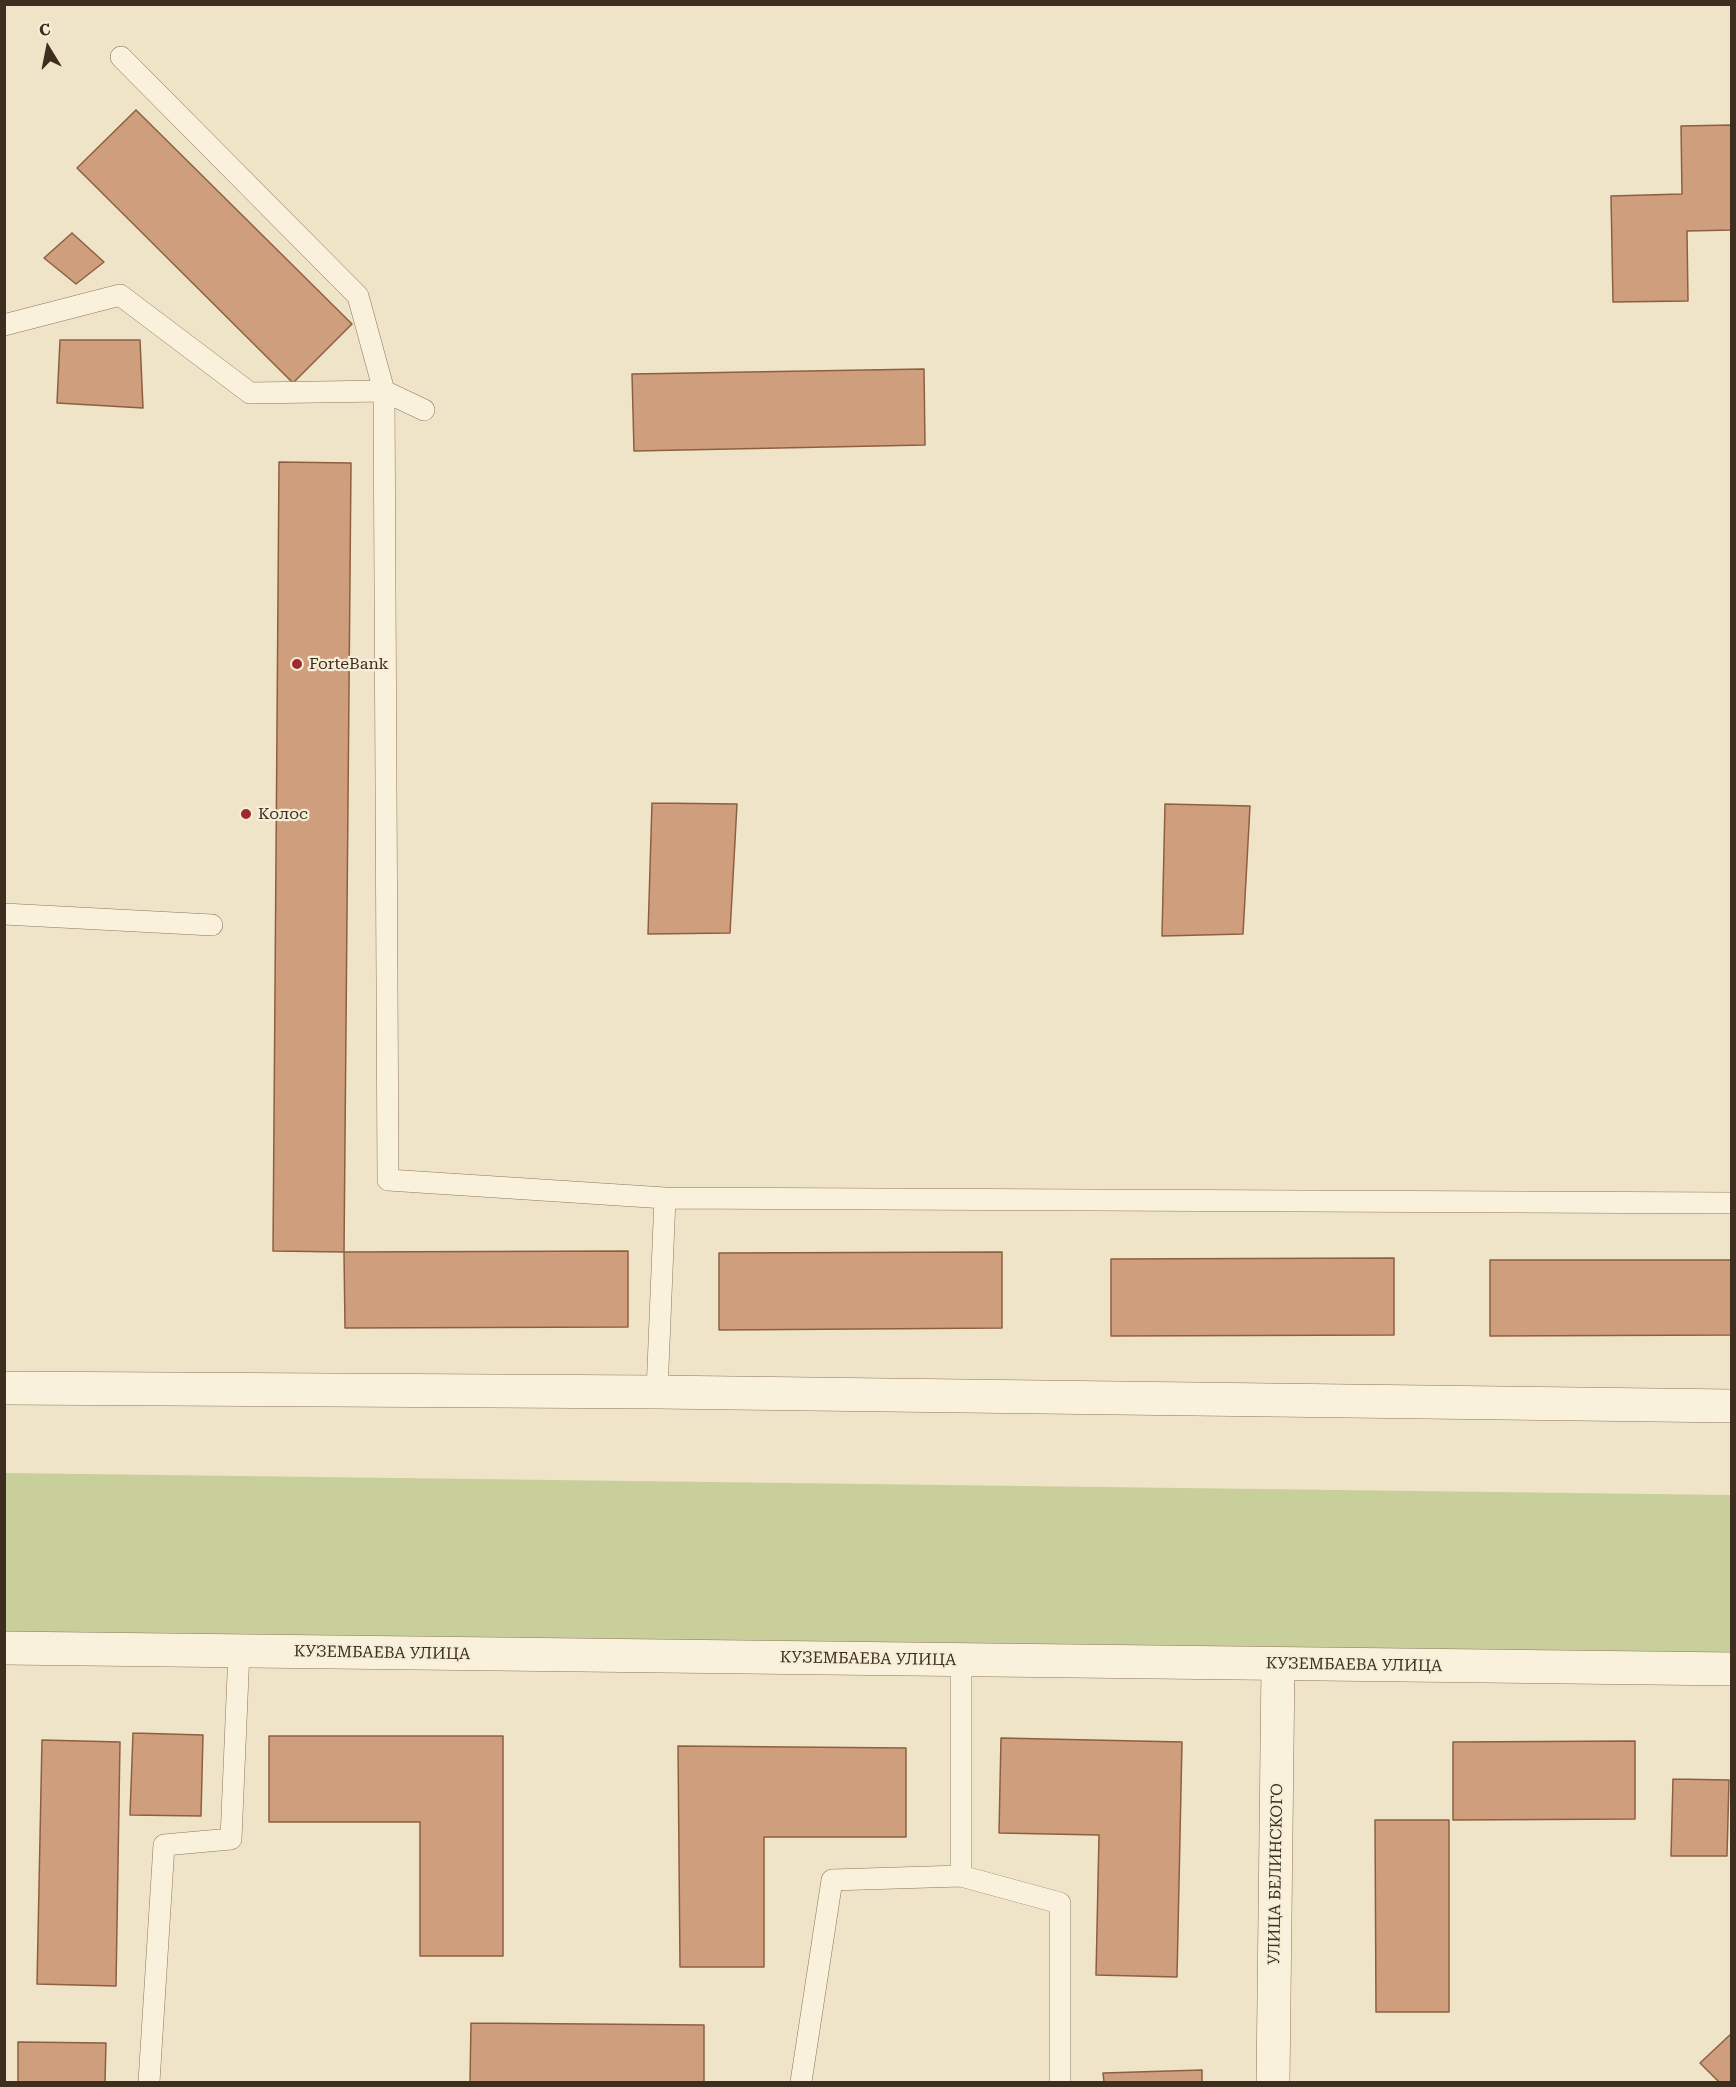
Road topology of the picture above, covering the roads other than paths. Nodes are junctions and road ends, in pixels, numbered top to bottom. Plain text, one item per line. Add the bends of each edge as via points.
1 (121, 57) dead end
2 (4, 325) edge
3 (384, 391) junction
4 (424, 410) dead end
5 (4, 914) edge
6 (212, 925) dead end
7 (665, 1198) junction
8 (1731, 1203) edge
9 (4, 1388) edge
10 (657, 1392) junction
11 (1731, 1406) edge
12 (4, 1648) edge
13 (239, 1652) junction
14 (962, 1660) junction
15 (1278, 1665) junction
16 (1731, 1669) edge
17 (961, 1876) junction
18 (149, 2082) edge
19 (801, 2082) edge
20 (1060, 2082) edge
21 (1273, 2082) edge

1 - 3 lane via 358,296
2 - 3 lane via 120,295 250,393
3 - 4 lane
3 - 7 lane via 388,1180
5 - 6 lane
7 - 8 lane
7 - 10 lane
9 - 10 street
10 - 11 street
12 - 13 street, КУЗЕМБАЕВА УЛИЦА
13 - 14 street, КУЗЕМБАЕВА УЛИЦА
13 - 18 lane via 231,1839 164,1845
14 - 15 street, КУЗЕМБАЕВА УЛИЦА
14 - 17 lane
15 - 16 street, КУЗЕМБАЕВА УЛИЦА
15 - 21 street, УЛИЦА БЕЛИНСКОГО
17 - 19 lane via 832,1880
17 - 20 lane via 1060,1903

